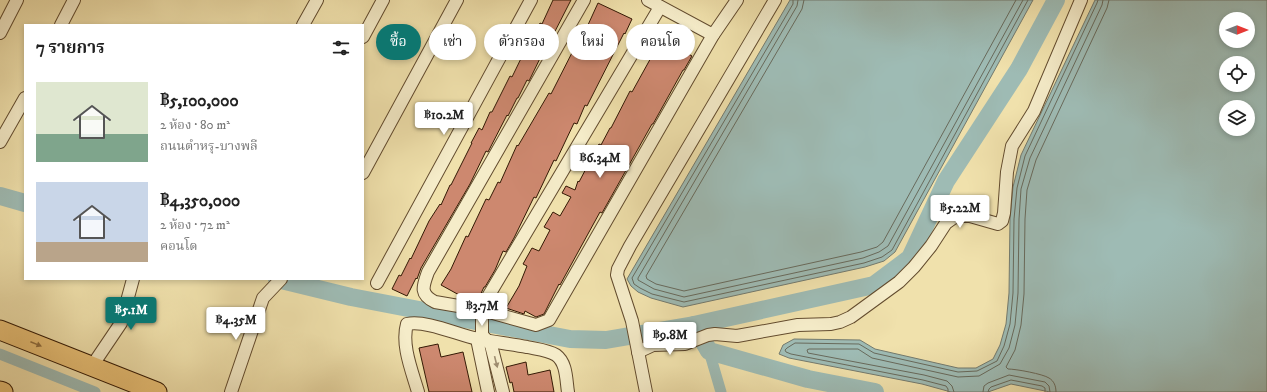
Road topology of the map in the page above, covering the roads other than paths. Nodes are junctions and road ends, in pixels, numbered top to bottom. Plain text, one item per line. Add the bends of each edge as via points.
1 (17, 0) edge
2 (74, 0) edge
3 (317, 0) edge
4 (383, 0) edge
5 (457, 0) edge
6 (531, 0) edge
7 (584, 0) edge
8 (648, 0) edge
9 (737, 0) edge
10 (775, 0) edge
11 (1081, 0) edge
12 (660, 7) junction
13 (62, 24) edge
14 (304, 24) edge
15 (0, 33) edge
16 (364, 35) edge
17 (713, 35) junction
18 (24, 100) edge
19 (0, 142) edge
20 (364, 171) edge
21 (133, 280) edge
22 (280, 280) edge
23 (377, 283) dead end
24 (482, 314) junction
25 (0, 330) edge
26 (482, 336) junction
27 (635, 341) junction
28 (92, 366) junction
29 (0, 391) edge
30 (3, 392) edge
31 (157, 392) edge
32 (231, 392) edge
33 (418, 392) edge
34 (488, 392) edge
35 (503, 392) edge
36 (568, 392) edge
37 (646, 392) edge

1 - 15 street
2 - 13 street
3 - 14 street
4 - 16 street
5 - 20 street
6 - 23 street
7 - 24 street via 428,272 422,287 429,299 435,302
8 - 12 street
9 - 17 street
10 - 27 street via 618,269 617,275
11 - 27 street via 1034,111 1012,146 1002,221 998,224 970,216 953,218 946,223 914,268 899,282 851,317 840,322 798,325 737,336 714,334 685,344 653,345
12 - 17 street
12 - 24 street via 486,300
17 - 24 street via 550,320 536,325
18 - 19 street
21 - 28 street via 121,323
22 - 32 street via 263,298
24 - 26 street
25 -> 28 main road
26 - 33 street via 413,322 407,324 405,345
26 - 34 street
26 -> 35 street via 493,350
26 - 36 street via 556,355 565,369
27 - 37 street
28 - 31 main road
29 - 30 main road

